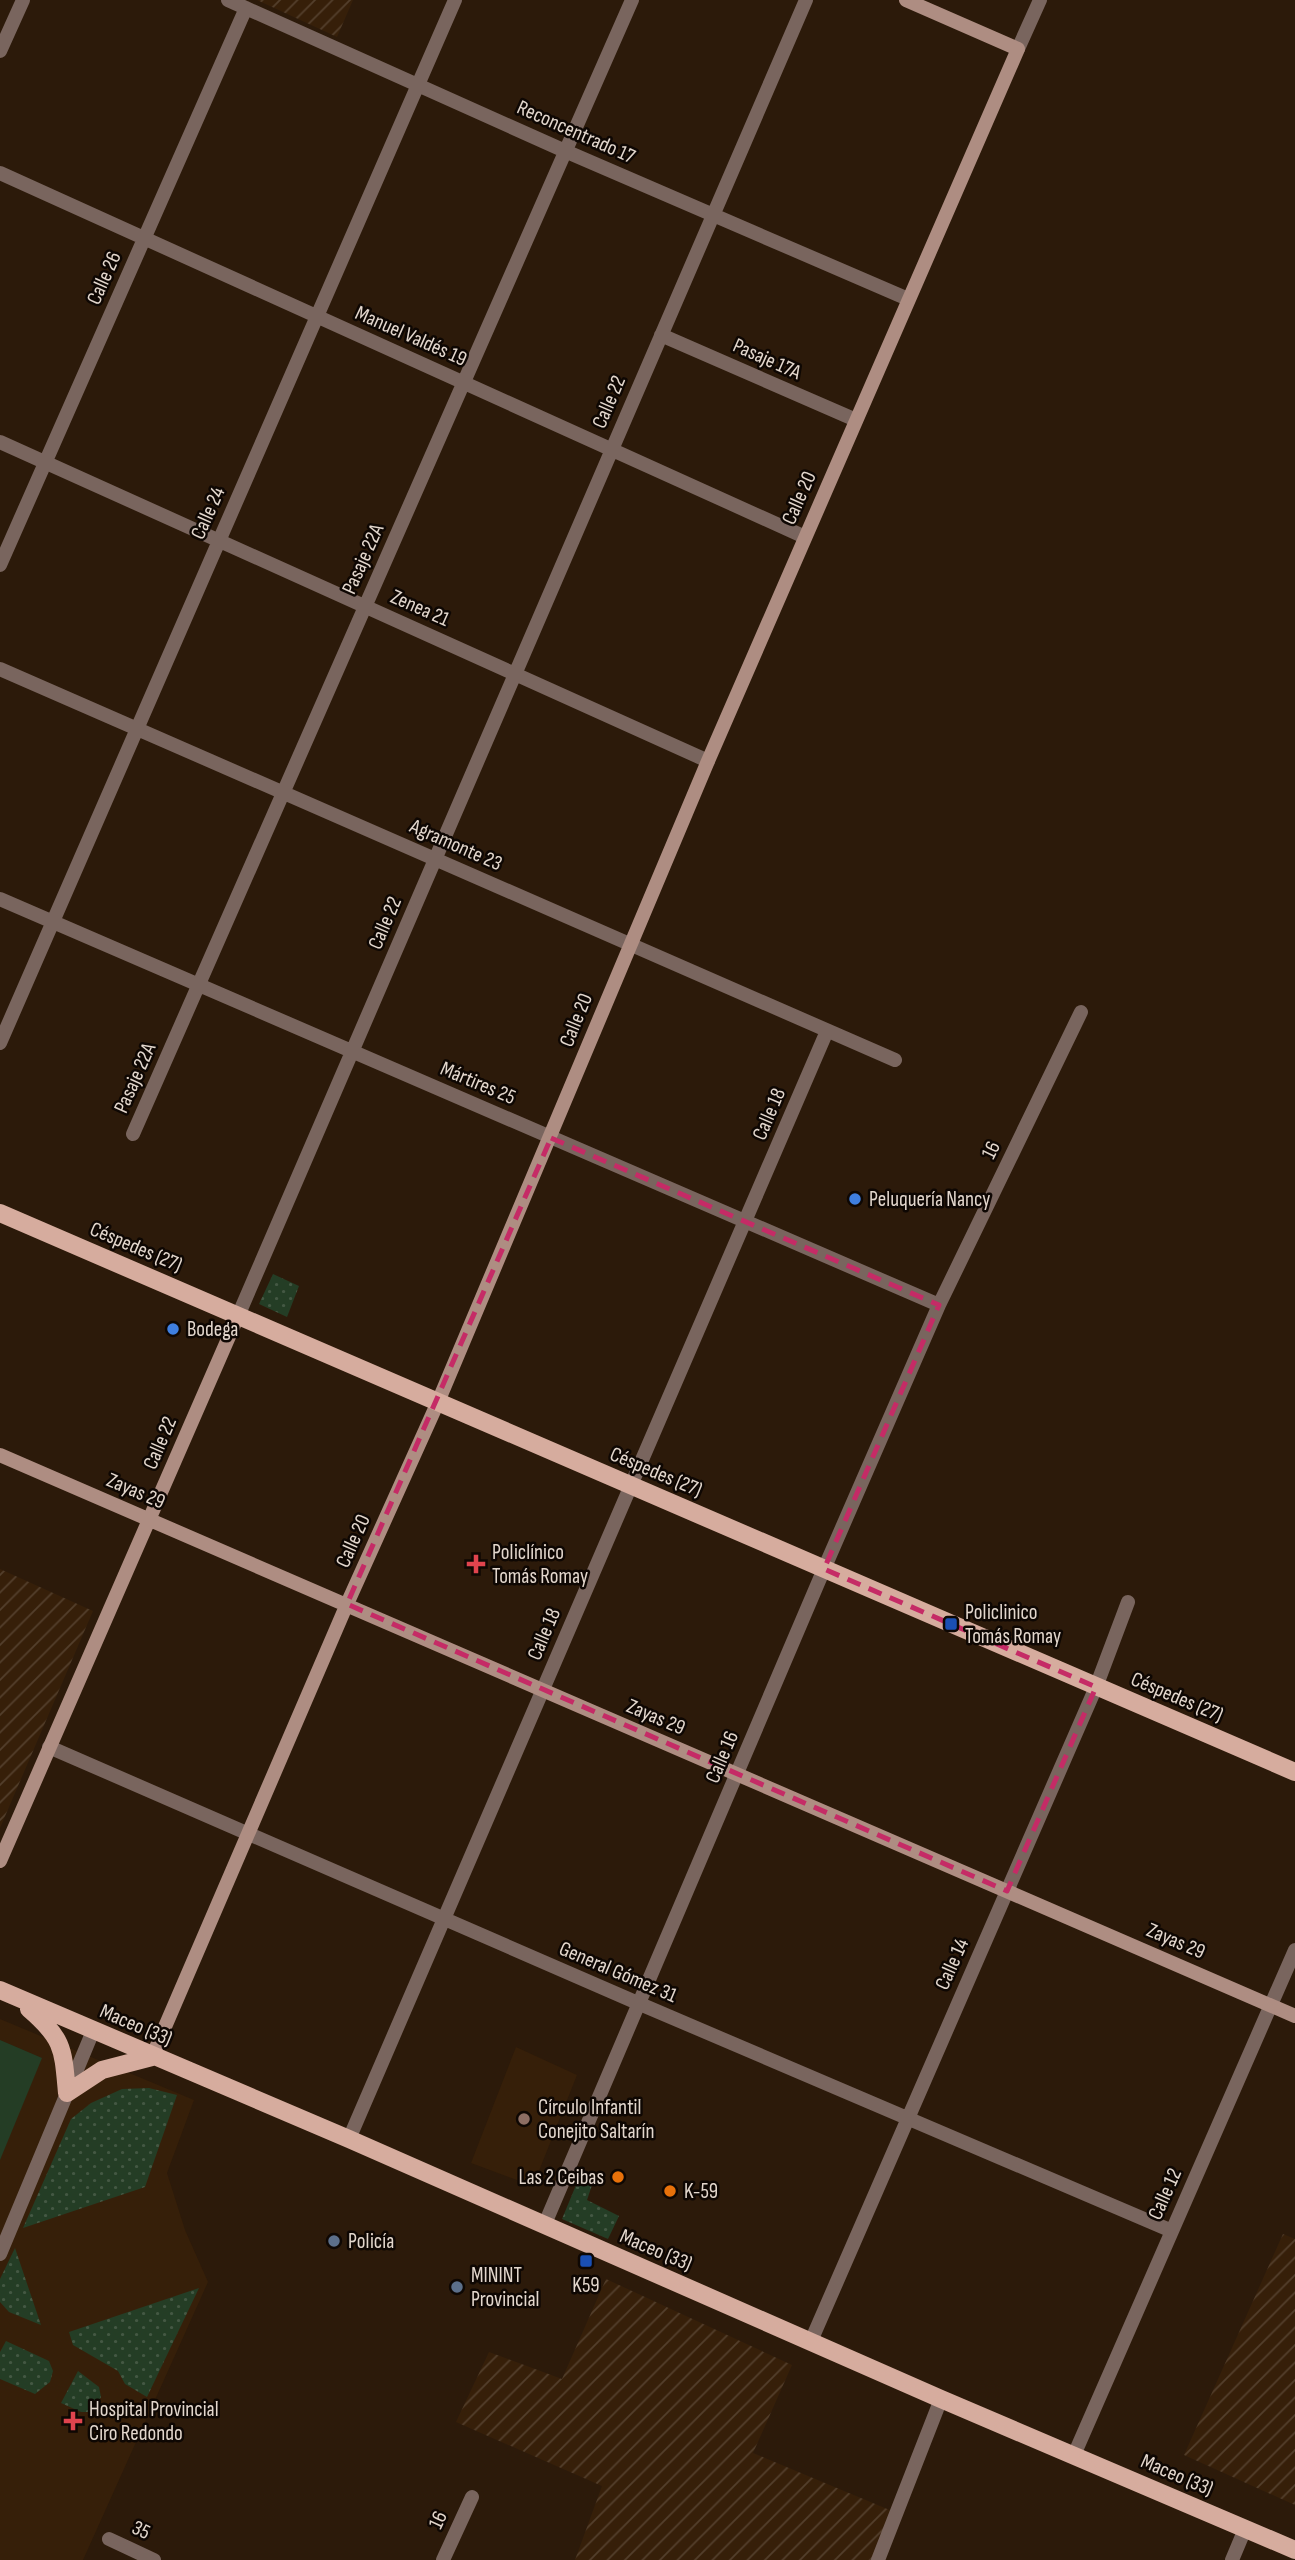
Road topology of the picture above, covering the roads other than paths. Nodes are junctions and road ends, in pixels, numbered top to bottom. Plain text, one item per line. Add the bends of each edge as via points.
1 (23, 0) edge
2 (229, 0) edge
3 (455, 0) edge
4 (632, 0) edge
5 (806, 0) edge
6 (906, 0) edge
7 (1040, 0) edge
8 (246, 8) junction
9 (1018, 49) junction
10 (0, 51) edge
11 (418, 85) junction
12 (565, 151) junction
13 (0, 173) edge
14 (713, 214) junction
15 (144, 238) junction
16 (908, 299) junction
17 (317, 316) junction
18 (661, 335) junction
19 (464, 383) junction
20 (856, 421) junction
21 (0, 442) edge
22 (612, 449) junction
23 (45, 462) junction
24 (805, 537) junction
25 (219, 540) junction
26 (0, 565) edge
27 (365, 606) junction
28 (0, 669) edge
29 (515, 674) junction
30 (137, 729) junction
31 (708, 761) junction
32 (283, 793) junction
33 (435, 859) junction
34 (0, 899) edge
35 (53, 922) junction
36 (630, 945) junction
37 (199, 985) junction
38 (1081, 1012) dead end
39 (827, 1031) junction
40 (0, 1043) edge
41 (352, 1051) junction
42 (894, 1060) dead end
43 (133, 1134) dead end
44 (551, 1138) junction
45 (0, 1213) edge
46 (745, 1221) junction
47 (939, 1305) junction
48 (238, 1316) junction
49 (438, 1402) junction
50 (0, 1455) edge
51 (631, 1486) junction
52 (149, 1520) junction
53 (824, 1569) junction
54 (1128, 1602) dead end
55 (347, 1604) junction
56 (1096, 1687) junction
57 (542, 1691) junction
58 (49, 1747) junction
59 (1295, 1772) edge
60 (738, 1775) junction
61 (247, 1835) junction
62 (0, 1861) edge
63 (1007, 1891) junction
64 (444, 1919) junction
65 (1295, 1950) edge
66 (8, 1994) edge
67 (640, 2004) junction
68 (1272, 2004) junction
69 (1295, 2016) edge
70 (93, 2031) junction
71 (152, 2057) junction
72 (67, 2093) junction
73 (908, 2118) junction
74 (349, 2139) junction
75 (544, 2226) junction
76 (1172, 2231) junction
77 (0, 2254) edge
78 (811, 2341) junction
79 (941, 2399) junction
80 (1074, 2455) junction
81 (472, 2497) dead end
82 (1245, 2529) junction
83 (110, 2539) dead end
84 (1295, 2550) edge
85 (154, 2560) edge
86 (443, 2560) edge
87 (877, 2560) edge
88 (1232, 2560) edge

1 - 10 street
2 - 8 street, Reconcentrado 17
3 - 11 street, Calle 24
4 - 12 street, Pasaje 22A
5 - 14 street, Calle 22
6 - 9 street
7 - 9 street, Calle 20
8 - 11 street, Reconcentrado 17
8 - 15 street, Calle 26
9 - 16 street, Calle 20
11 - 12 street, Reconcentrado 17
11 - 17 street, Calle 24
12 - 14 street, Reconcentrado 17
12 - 19 street, Pasaje 22A
13 - 15 street, Manuel Valdés 19
14 - 16 street, Reconcentrado 17
14 - 18 street, Calle 22
15 - 17 street, Manuel Valdés 19
15 - 23 street, Calle 26
16 - 20 street, Calle 20
17 - 19 street, Manuel Valdés 19
17 - 25 street, Calle 24
18 - 20 street, Pasaje 17A
18 - 22 street, Calle 22
19 - 22 street, Manuel Valdés 19
19 - 27 street, Pasaje 22A
20 - 24 street, Calle 20
21 - 23 street, Zenea 21
22 - 24 street, Manuel Valdés 19
22 - 29 street, Calle 22
23 - 25 street, Zenea 21
23 - 26 street, Calle 26
24 - 31 street, Calle 20
25 - 27 street, Zenea 21
25 - 30 street, Calle 24
27 - 29 street, Zenea 21
27 - 32 street, Pasaje 22A
28 - 30 street, Agramonte 23
29 - 31 street, Zenea 21
29 - 33 street, Calle 22
30 - 32 street, Agramonte 23
30 - 35 street, Calle 24
31 - 36 street, Calle 20
32 - 33 street, Agramonte 23
32 - 37 street, Pasaje 22A
33 - 36 street, Agramonte 23
33 - 41 street, Calle 22
34 - 35 street, Mártires 25
35 - 37 street, Mártires 25
35 - 40 street, Calle 24
36 - 39 street, Agramonte 23
36 - 44 street, Calle 20
37 - 41 street, Mártires 25
37 - 43 street, Pasaje 22A
38 - 47 street, 16
39 - 42 street, Agramonte 23
39 - 46 street, Calle 18
41 - 44 street, Mártires 25
41 - 48 street, Calle 22
44 - 46 street, Mártires 25
44 - 49 street, Calle 20
45 - 48 main road, Céspedes (27)
46 - 47 street, Mártires 25
46 - 51 street, Calle 18
47 - 53 street, Calle 16
48 - 49 main road, Céspedes (27)
48 - 52 street, Calle 22
49 - 51 main road, Céspedes (27)
49 - 55 street, Calle 20
50 - 52 street, Zayas 29
51 - 53 main road, Céspedes (27)
51 - 57 street, Calle 18
52 - 55 street, Zayas 29
52 - 58 street, Calle 22
53 - 56 main road, Céspedes (27)
53 - 60 street, Calle 16
54 - 56 street, Calle 14
55 - 57 street, Zayas 29
55 - 61 street, Calle 20
56 - 59 main road, Céspedes (27)
56 - 63 street, Calle 14
57 - 60 street, Zayas 29
57 - 64 street, Calle 18
58 - 61 street, General Gómez 31
58 - 62 street, Calle 22
60 - 63 street, Zayas 29
60 - 67 street, Calle 16
61 - 64 street, General Gómez 31
61 - 71 street, Calle 20
63 - 68 street, Zayas 29
63 - 73 street, Calle 14
64 - 67 street, General Gómez 31
64 - 74 street, Calle 18
65 - 68 street, Calle 12
66 - 70 main road, Maceo (33)
66 - 72 main road via 45,2023 63,2049
67 - 73 street, General Gómez 31
67 - 75 street, Calle 16
68 - 69 street, Zayas 29
68 - 76 street, Calle 12
70 - 71 main road, Maceo (33)
70 - 72 street
71 - 72 main road via 102,2070
71 - 74 main road, Maceo (33)
72 - 77 street
73 - 76 street, General Gómez 31
73 - 78 street, Calle 14
74 - 75 main road, Maceo (33)
75 - 78 main road, Maceo (33)
76 - 80 street, Calle 12
78 - 79 main road, Maceo (33)
79 - 80 main road, Maceo (33)
79 - 87 street
80 - 82 main road, Maceo (33)
81 - 86 street, 16
82 - 84 main road, Maceo (33)
82 - 88 street
83 - 85 street, 35

